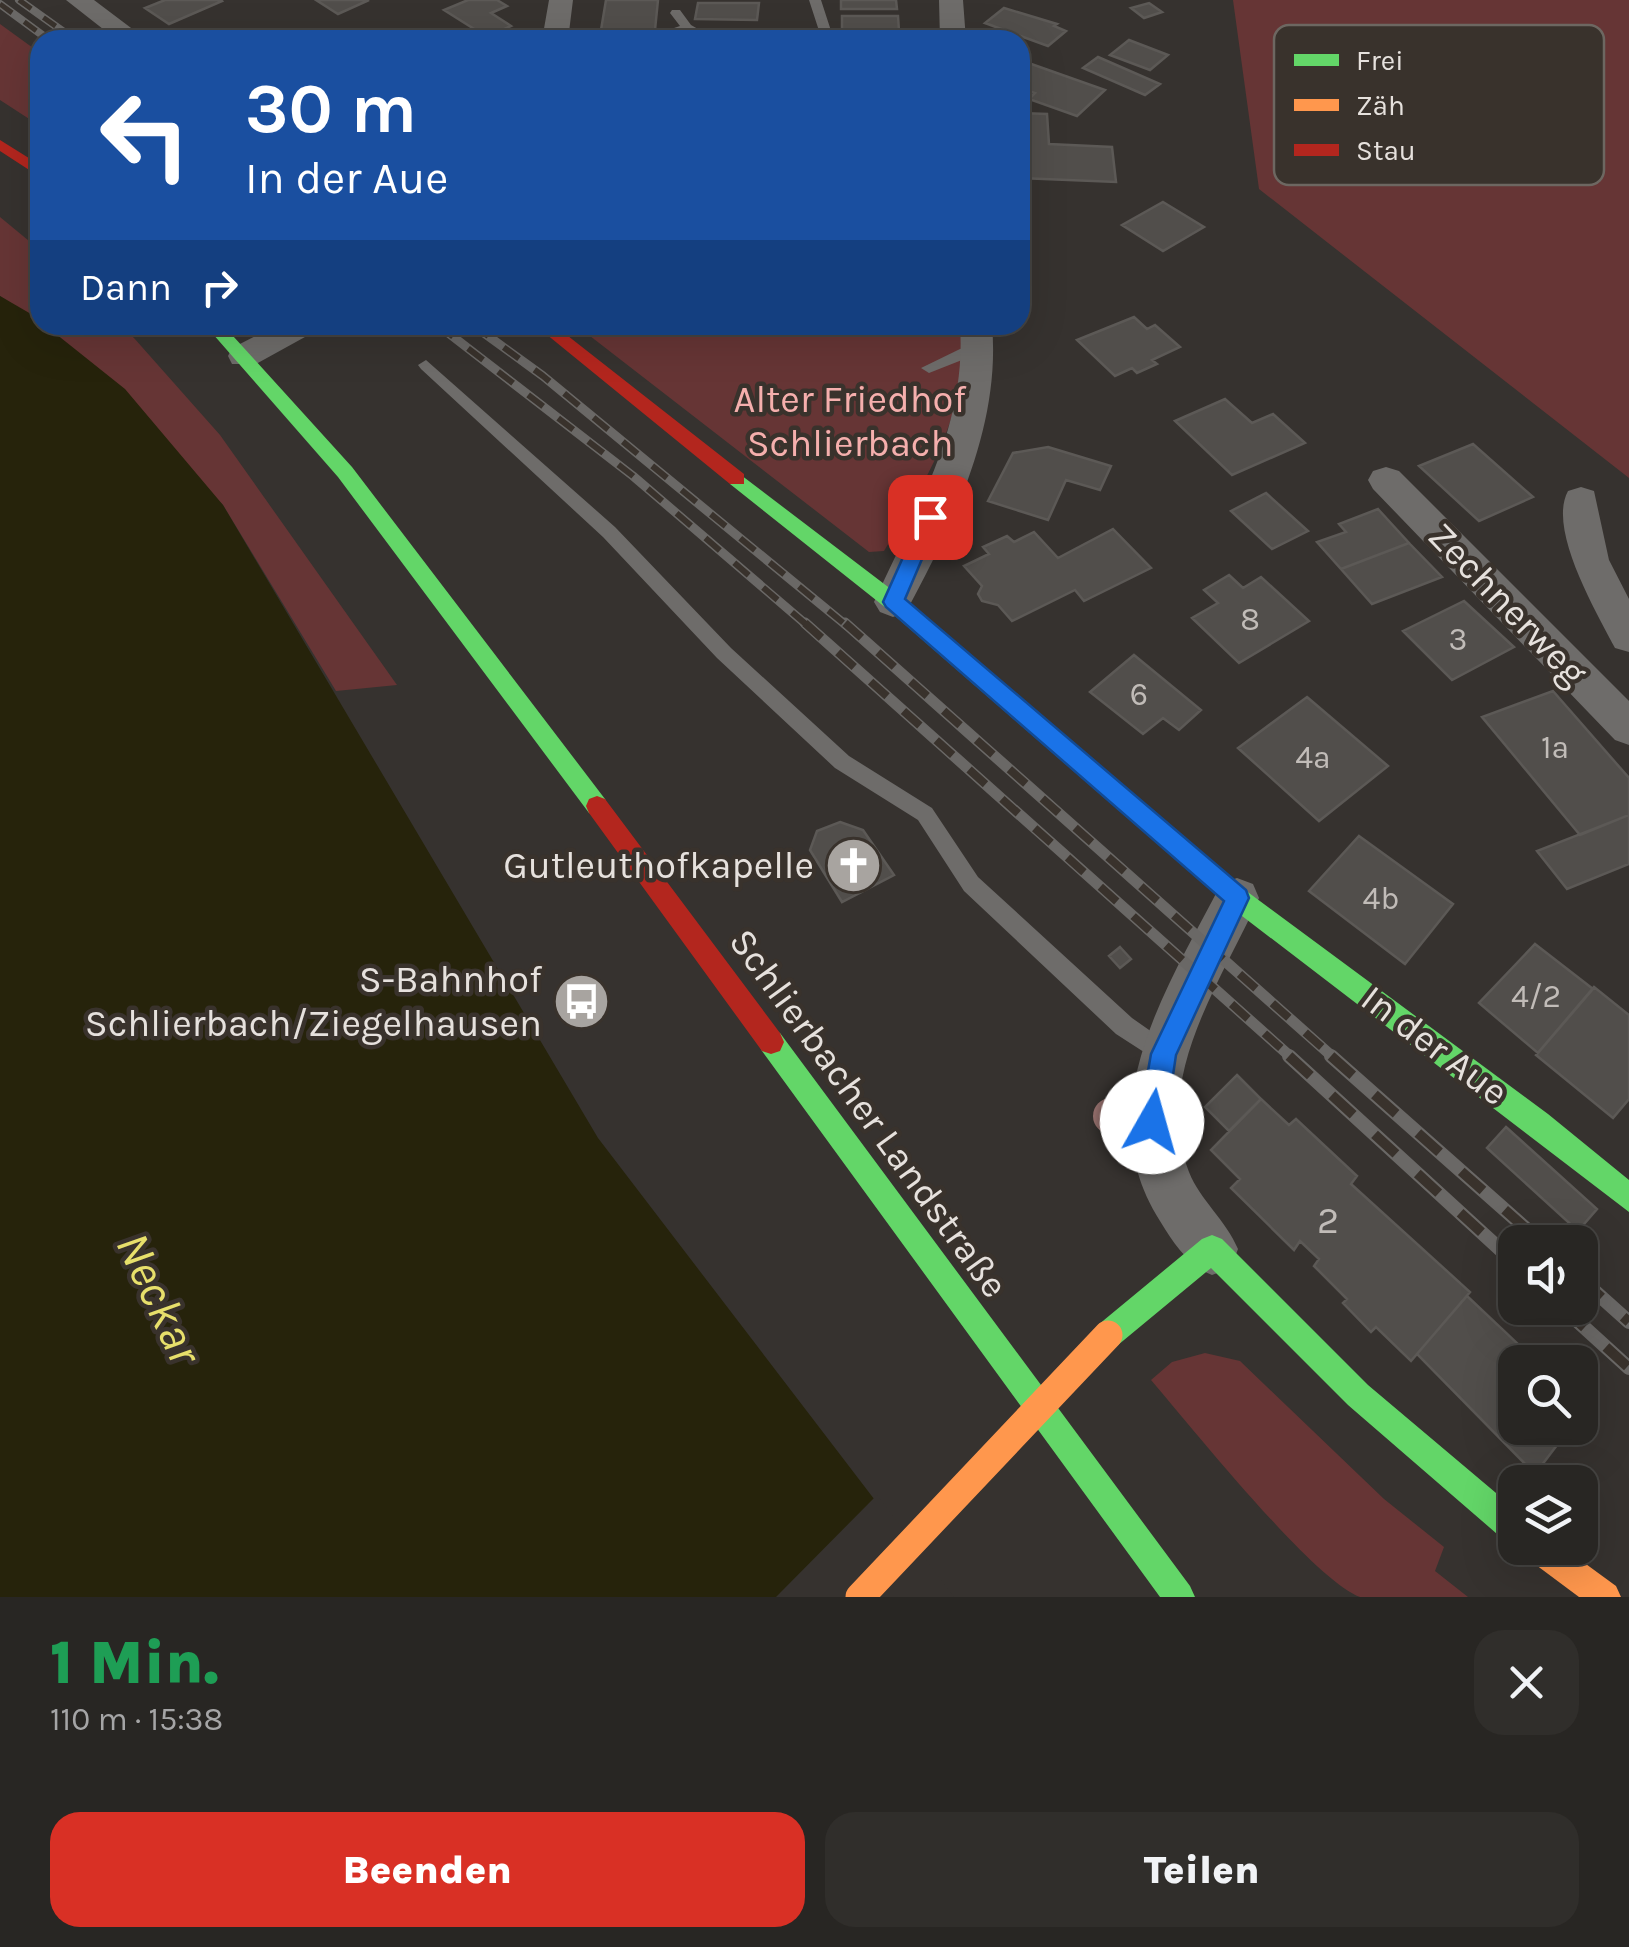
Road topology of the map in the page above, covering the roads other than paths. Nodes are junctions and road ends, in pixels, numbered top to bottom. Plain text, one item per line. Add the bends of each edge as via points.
1 (78, 0) edge
2 (561, 0) edge
3 (814, 0) edge
4 (951, 0) edge
5 (676, 13) dead end
6 (687, 28) junction
7 (120, 30) edge
8 (559, 30) edge
9 (680, 30) edge
10 (691, 30) edge
11 (824, 30) edge
12 (952, 30) edge
13 (0, 144) edge
14 (30, 165) edge
15 (222, 335) edge
16 (284, 335) edge
17 (556, 335) edge
18 (979, 339) edge
19 (244, 356) junction
20 (426, 365) dead end
21 (928, 368) dead end
22 (1386, 480) dead end
23 (1581, 500) dead end
24 (894, 602) junction
25 (1629, 637) edge
26 (1629, 728) edge
27 (1238, 898) junction
28 (1164, 1054) junction
29 (1629, 1198) edge
30 (1212, 1249) junction
31 (1498, 1514) edge
32 (1562, 1565) edge
33 (1163, 1574) junction
34 (860, 1597) edge
35 (1179, 1597) edge
36 (1189, 1597) edge
37 (1605, 1597) edge

1 - 7 street
2 - 8 street
3 - 11 lane
4 - 12 street
5 - 6 lane
6 - 9 lane
6 - 10 lane
13 - 14 street
15 - 19 street, Schlierbacher Landstraße
16 - 19 street
17 - 24 street, In der Aue
18 - 21 lane via 966,353
18 - 24 street via 964,444
19 - 33 street, Schlierbacher Landstraße via 344,472 576,777
20 - 28 lane via 576,501 842,762 925,814 971,884 1124,1026
22 - 26 street, Zechnerweg
23 - 25 street, Zechnerweg via 1590,560
24 - 27 street, In der Aue
27 - 28 street
27 - 29 street, In der Aue
28 - 30 street via 1152,1104 1156,1146 1169,1188
30 - 31 street via 1352,1393
30 - 34 street, bridge via 1108,1335
32 - 37 street
33 - 35 street, Schlierbacher Landstraße
33 - 36 street, Schlierbacher Landstraße

